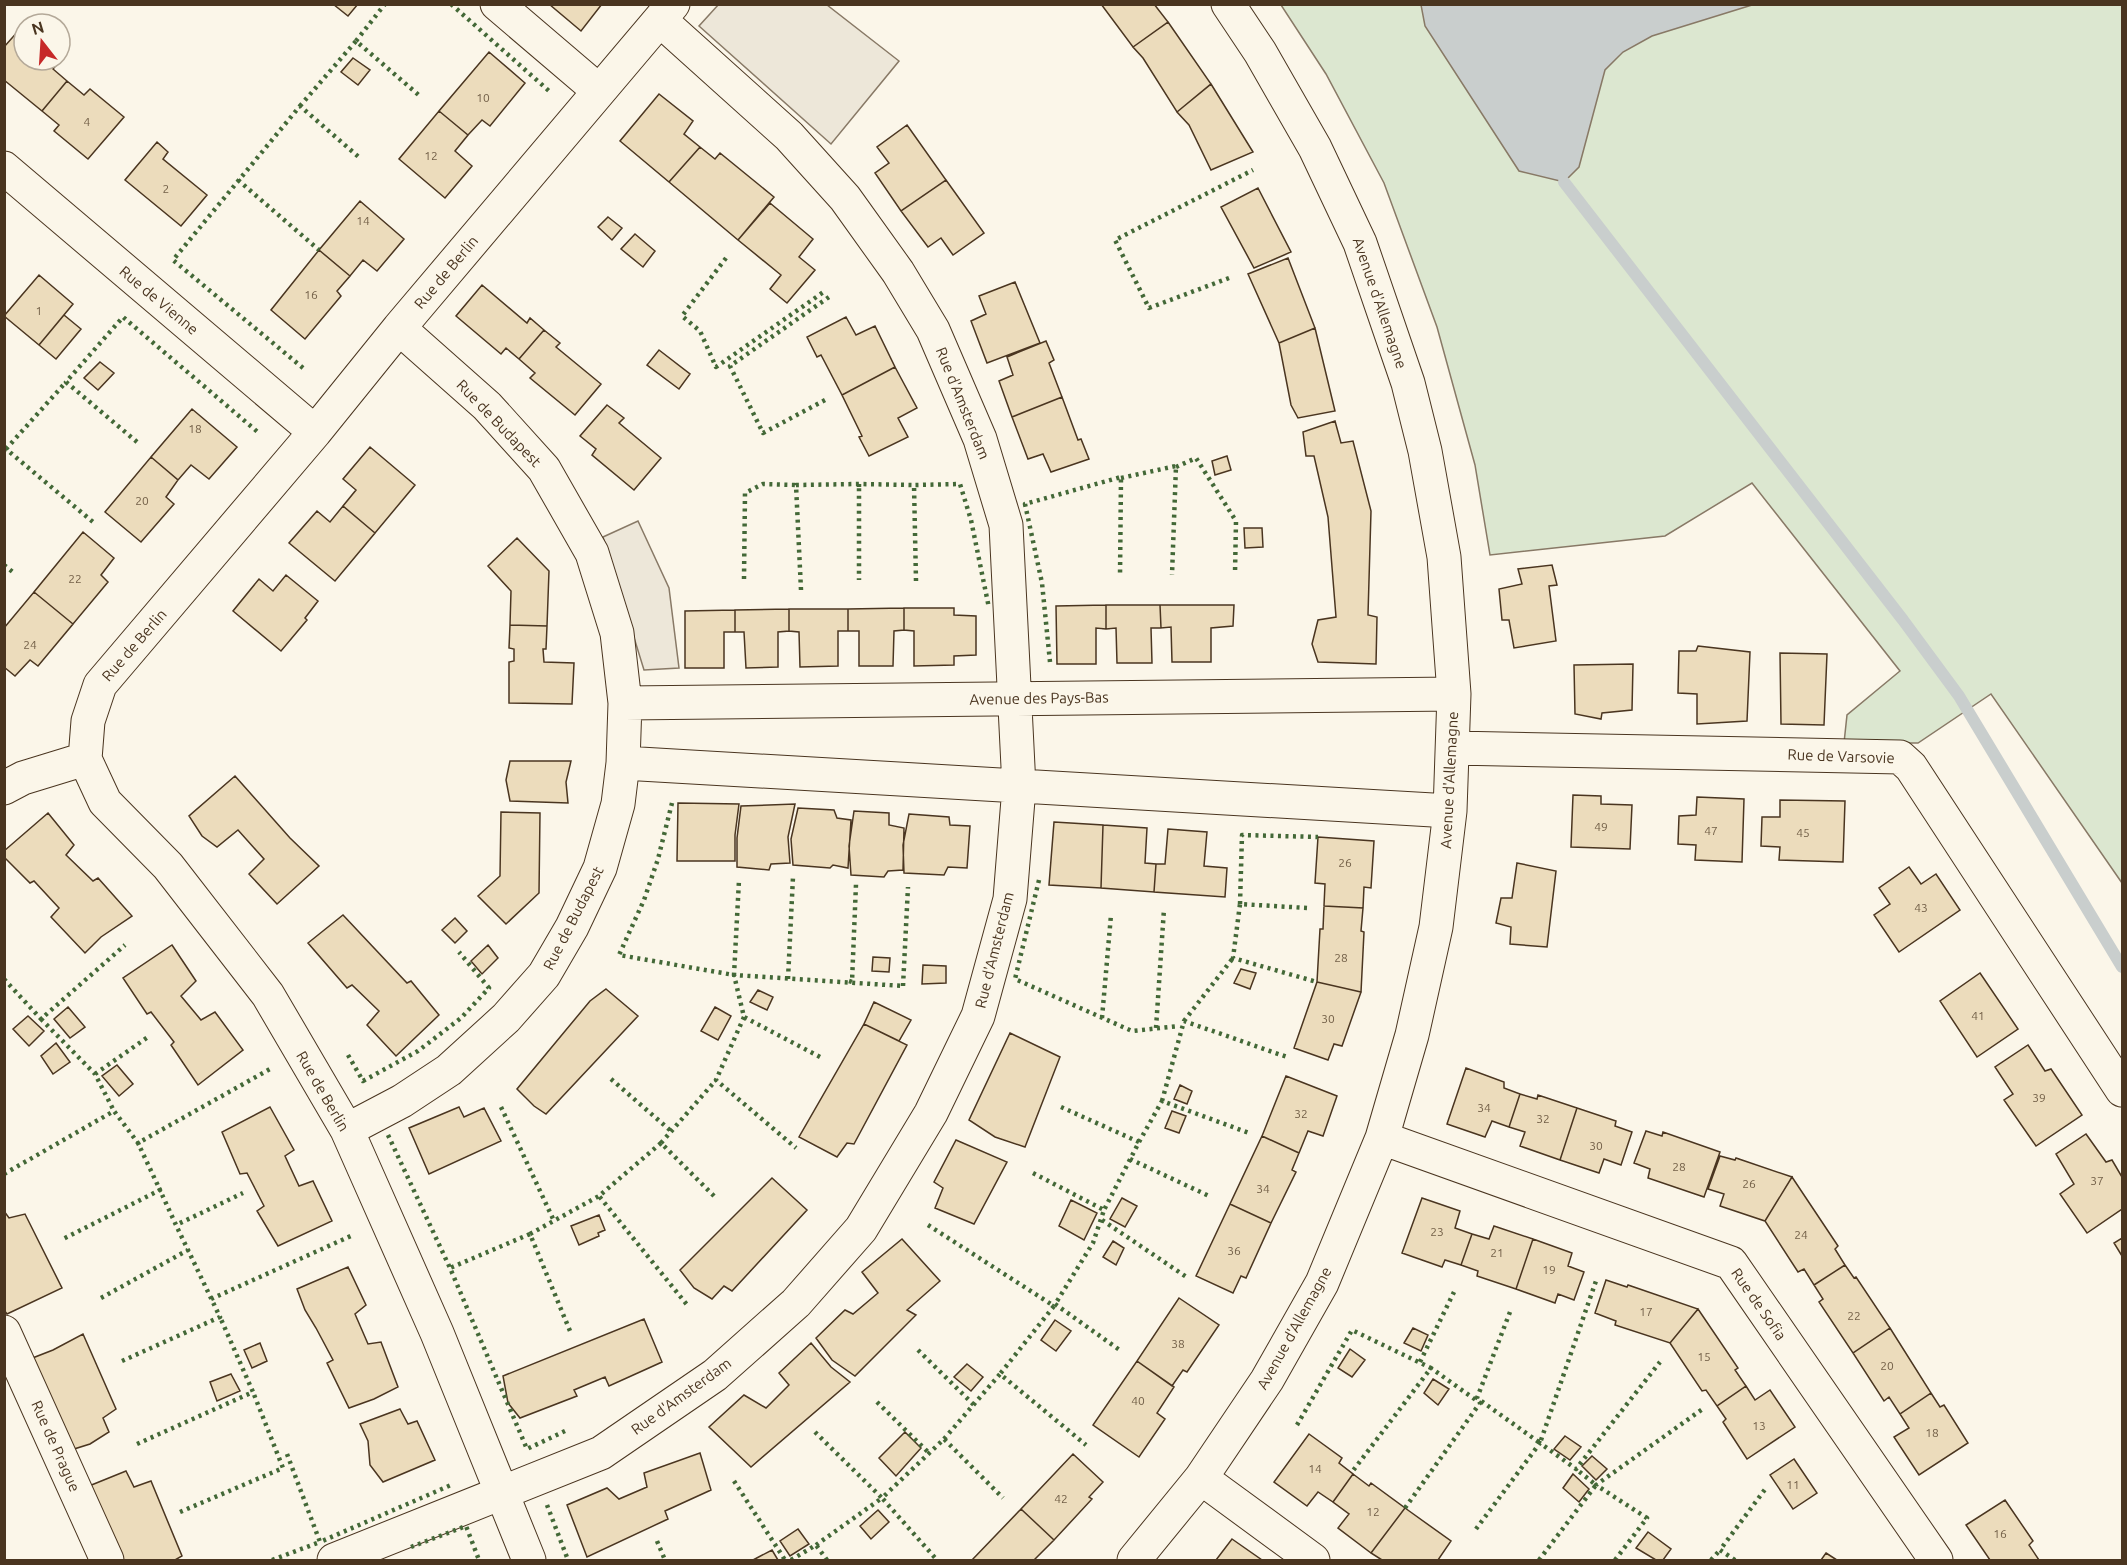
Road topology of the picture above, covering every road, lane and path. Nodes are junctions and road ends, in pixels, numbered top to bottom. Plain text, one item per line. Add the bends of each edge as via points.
1 (497, 4) edge
2 (1228, 4) edge
3 (667, 12) edge
4 (598, 91) junction
5 (4, 168) edge
6 (399, 328) junction
7 (315, 432) junction
8 (1454, 694) junction
9 (1014, 698) junction
10 (625, 703) junction
11 (1453, 747) junction
12 (85, 759) junction
13 (623, 763) junction
14 (1018, 787) junction
15 (4, 788) edge
16 (1450, 811) junction
17 (2122, 1090) edge
18 (347, 1130) junction
19 (1382, 1138) junction
20 (4, 1332) edge
21 (1200, 1478) junction
22 (502, 1491) junction
23 (107, 1560) edge
24 (334, 1560) edge
25 (528, 1560) edge
26 (1134, 1560) edge
27 (1313, 1560) edge
28 (1936, 1560) edge

1 - 4 street
2 - 8 street, Avenue d'Allemagne via 1315,148 1360,243 1396,346 1425,451 1444,556
3 - 4 street, Rue de Berlin
3 - 9 street, Rue d'Amsterdam via 845,198 898,272 933,330 980,440 1006,525
4 - 6 street, Rue de Berlin
5 - 7 street, Rue de Vienne
6 - 7 street, Rue de Berlin
6 - 10 street, Rue de Budapest via 487,406 544,469 592,553 617,633
7 - 12 street, Rue de Berlin via 100,685 88,721
8 - 9 street, Avenue des Pays-Bas
8 - 11 street, Avenue d'Allemagne
9 - 10 street, Avenue des Pays-Bas
9 - 14 street, Rue d'Amsterdam
10 - 13 street, Rue de Budapest
11 - 16 street, Avenue d'Allemagne
11 - 17 street, Rue de Varsovie via 1900,757 1911,768
12 - 15 street via 23,778
12 - 18 street, Rue de Berlin via 105,802 168,866 268,995
13 - 14 street
13 - 18 street, Rue de Budapest via 618,804 600,868 544,975 506,1018 449,1070
14 - 16 street
14 - 22 street, Rue d'Amsterdam via 1010,899 978,1016 931,1113 861,1229 796,1304 715,1375 601,1453
16 - 19 street, Avenue d'Allemagne via 1436,927 1412,1035
18 - 22 street, Rue de Berlin
19 - 21 street, Avenue d'Allemagne via 1322,1283 1267,1380
19 - 28 street, Rue de Sofia via 1731,1263
20 - 23 street, Rue de Prague
21 - 26 street, Avenue d'Allemagne
21 - 27 street
22 - 24 street, Rue d'Amsterdam
22 - 25 street, Rue de Berlin

